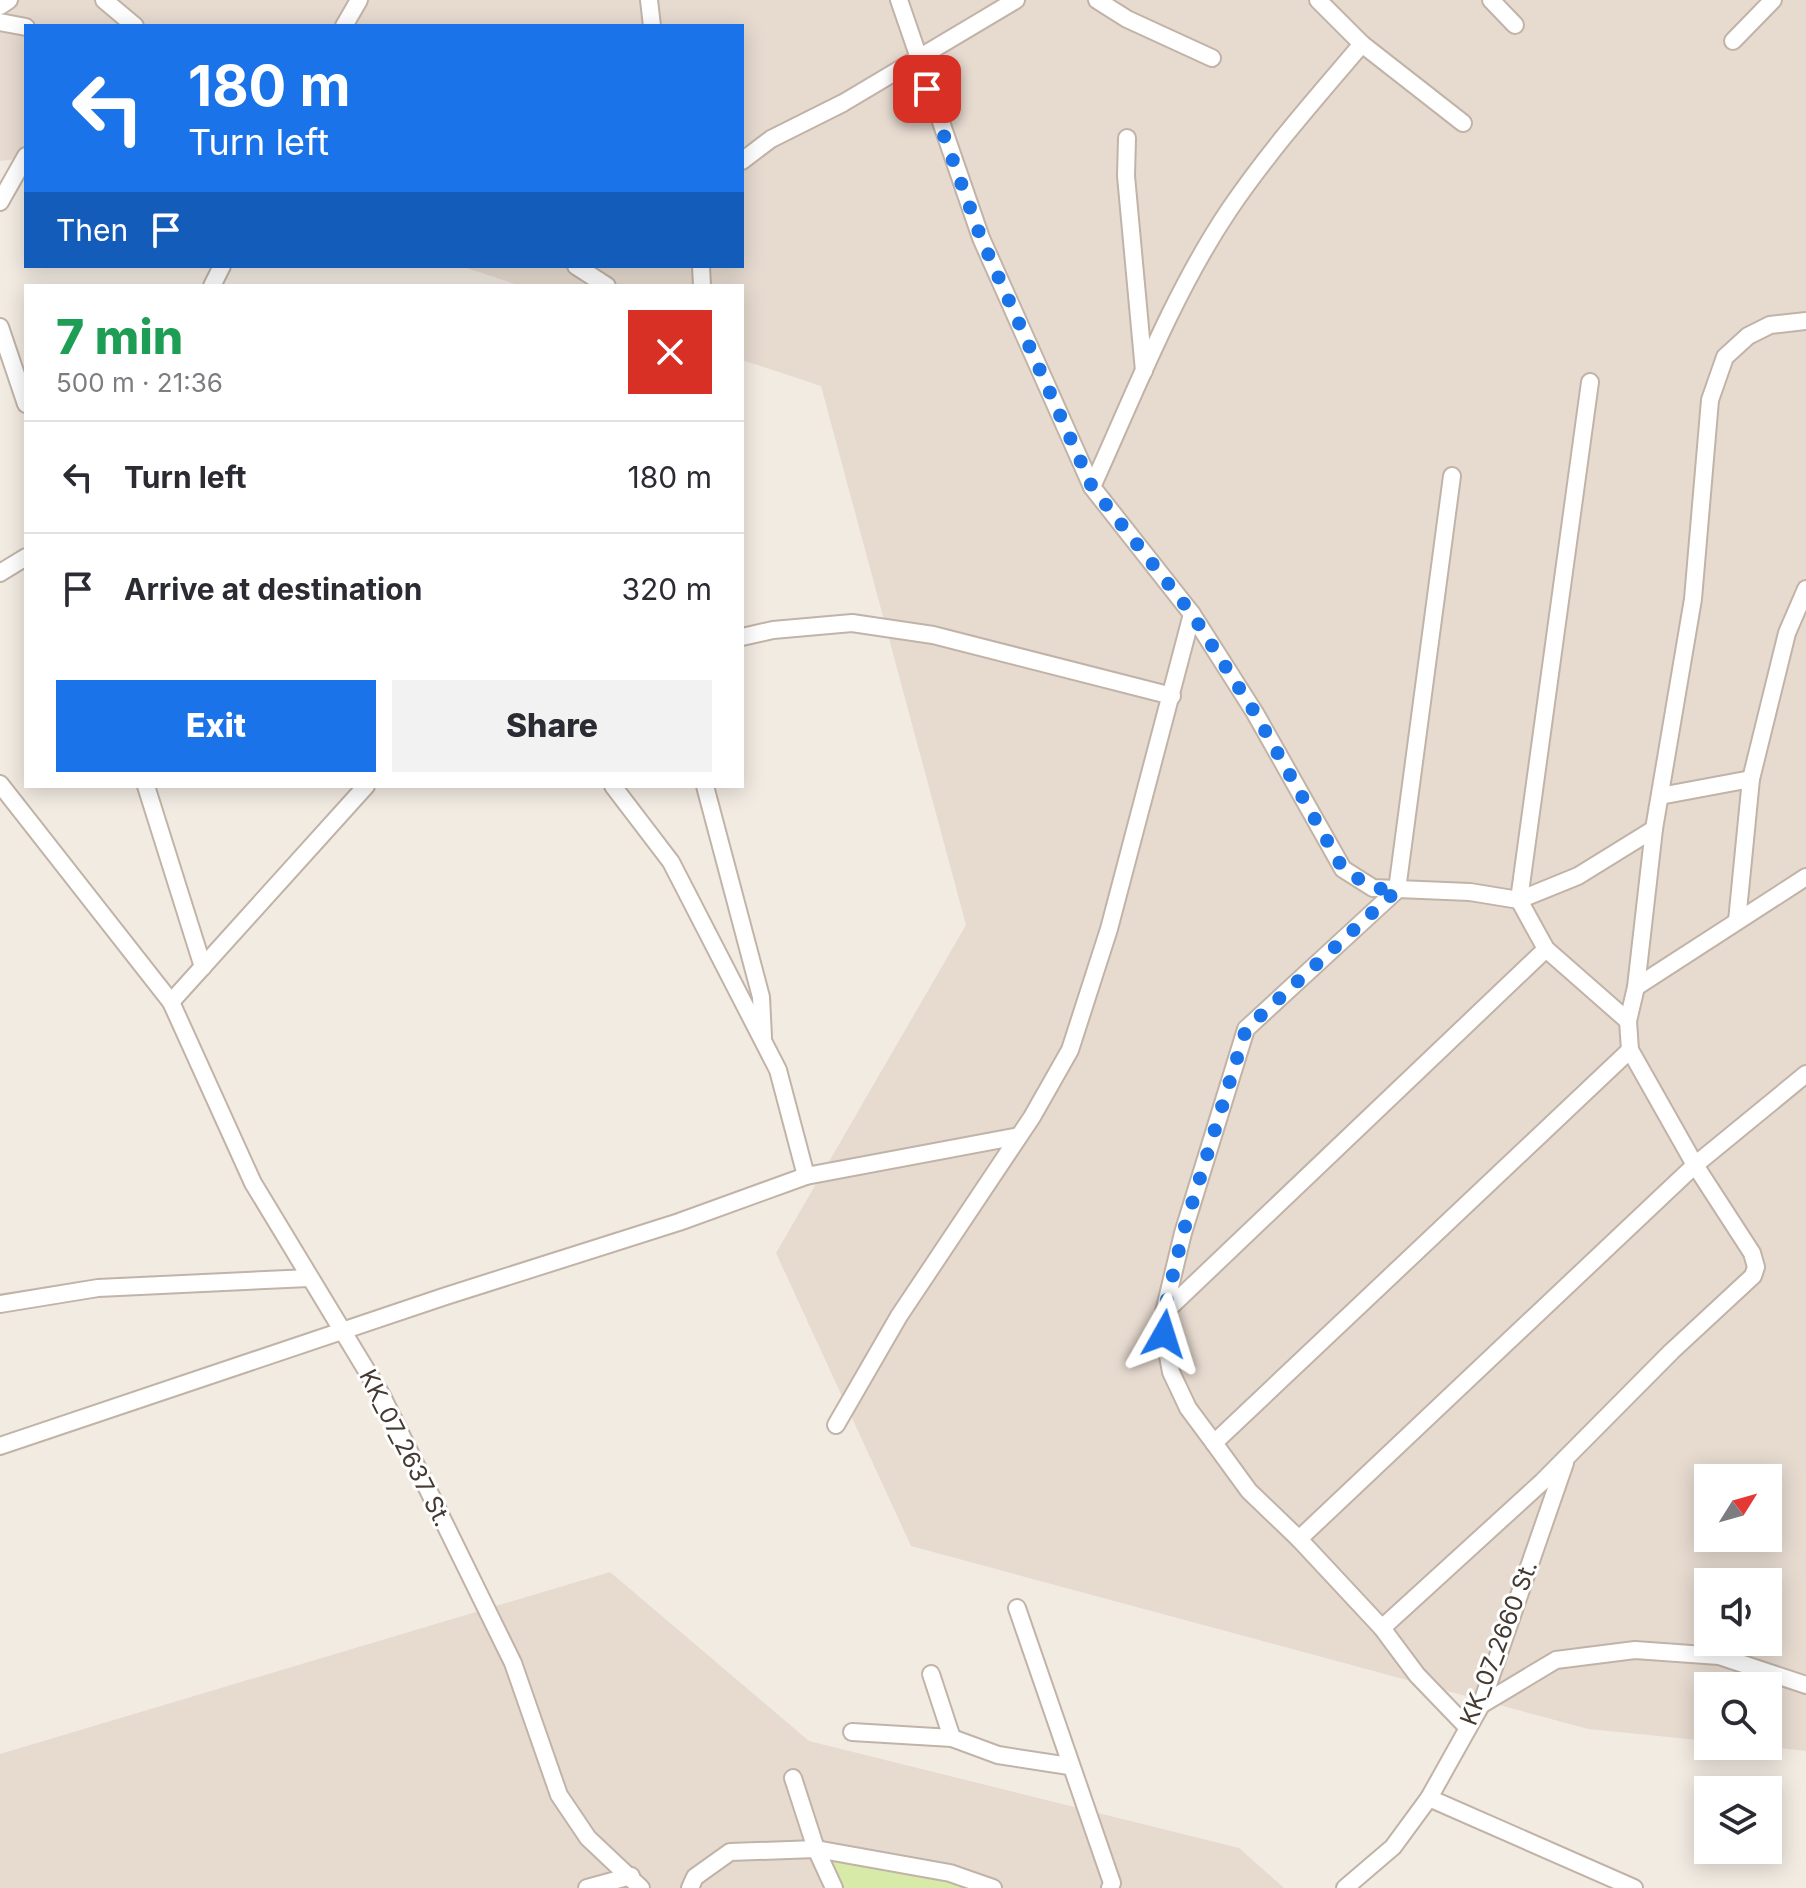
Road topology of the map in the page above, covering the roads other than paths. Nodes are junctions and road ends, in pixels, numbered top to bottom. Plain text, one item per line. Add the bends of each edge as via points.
1 (9, 0) edge
2 (104, 0) edge
3 (359, 0) edge
4 (649, 0) edge
5 (899, 0) edge
6 (1016, 0) edge
7 (1097, 0) edge
8 (1318, 0) edge
9 (1491, 0) edge
10 (1773, 0) edge
11 (0, 6) edge
12 (0, 22) edge
13 (133, 24) edge
14 (345, 24) edge
15 (652, 24) edge
16 (1515, 25) dead end
17 (24, 27) edge
18 (1733, 41) dead end
19 (1362, 44) junction
20 (1212, 58) dead end
21 (916, 59) junction
22 (1463, 123) dead end
23 (1127, 138) dead end
24 (744, 159) edge
25 (24, 160) edge
26 (0, 202) edge
27 (579, 268) edge
28 (604, 284) edge
29 (1806, 321) edge
30 (0, 327) edge
31 (14, 369) edge
32 (1145, 374) junction
33 (1590, 382) dead end
34 (24, 398) edge
35 (1452, 476) dead end
36 (1092, 487) junction
37 (24, 558) edge
38 (0, 573) edge
39 (1806, 589) edge
40 (1192, 614) junction
41 (744, 637) edge
42 (1172, 696) junction
43 (1751, 779) junction
44 (0, 784) edge
45 (147, 788) edge
46 (364, 788) edge
47 (615, 788) edge
48 (706, 788) edge
49 (1660, 796) junction
50 (1654, 829) junction
51 (1806, 877) edge
52 (1397, 890) junction
53 (1519, 900) junction
54 (1737, 921) junction
55 (1546, 949) junction
56 (203, 967) junction
57 (1636, 987) junction
58 (171, 1002) junction
59 (1628, 1021) junction
60 (763, 1041) junction
61 (1630, 1050) junction
62 (1806, 1074) edge
63 (1019, 1136) junction
64 (1695, 1165) junction
65 (806, 1176) junction
66 (309, 1278) junction
67 (0, 1304) edge
68 (1164, 1312) junction
69 (343, 1333) junction
70 (836, 1425) dead end
71 (1214, 1443) junction
72 (0, 1446) edge
73 (1567, 1457) junction
74 (1299, 1539) junction
75 (1017, 1608) dead end
76 (1382, 1628) junction
77 (931, 1674) dead end
78 (1806, 1685) edge
79 (1481, 1705) junction
80 (1468, 1728) junction
81 (852, 1732) dead end
82 (952, 1738) junction
83 (1069, 1766) junction
84 (793, 1778) dead end
85 (1429, 1798) junction
86 (816, 1849) junction
87 (636, 1882) edge
88 (587, 1888) edge
89 (690, 1888) edge
90 (834, 1888) edge
91 (993, 1888) edge
92 (1110, 1888) edge
93 (1345, 1888) edge
94 (1634, 1888) edge

1 - 11 street
2 - 13 street
3 - 14 street
4 - 15 street
5 - 21 street
6 - 21 street
7 - 20 street
8 - 19 street
9 - 16 street
10 - 18 street
12 - 17 street
19 - 22 street
19 - 32 street via 1228,212 1194,269
21 - 24 street via 771,139
21 - 36 street via 981,238
23 - 32 street
25 - 26 street
27 - 28 street
29 - 49 street via 1770,325 1748,336 1725,357 1710,400 1693,599
30 - 31 street
31 - 34 street
32 - 36 street
33 - 53 street
35 - 52 street
36 - 40 street
37 - 38 street
39 - 43 street via 1787,633
40 - 42 street
40 - 52 street via 1343,869 1373,888
41 - 42 street via 852,623 933,635
42 - 63 street via 1070,1050
43 - 49 street
43 - 54 street
44 - 58 street, KK_07_2637 St.
45 - 56 street
46 - 56 street
47 - 60 street via 671,862
48 - 60 street via 761,997
49 - 50 street
50 - 53 street via 1578,876
50 - 57 street
51 - 54 street
52 - 53 street
52 - 68 street via 1246,1029
53 - 55 street
54 - 57 street
55 - 59 street
55 - 68 street
56 - 58 street
57 - 59 street
58 - 66 street, KK_07_2637 St. via 253,1183
59 - 61 street
60 - 65 street via 778,1070
61 - 64 street
61 - 71 street
62 - 64 street
63 - 65 street
63 - 70 street via 899,1316
64 - 73 street via 1752,1253 1753,1276
64 - 74 street
65 - 69 street
66 - 67 street via 98,1288
66 - 69 street, KK_07_2637 St.
68 - 71 street via 1171,1372 1188,1408
69 - 72 street
69 - 87 street, KK_07_2637 St. via 382,1396 513,1663 559,1795 588,1838
71 - 74 street via 1249,1491
73 - 76 street
73 - 79 street, KK_07_2660 St.
74 - 76 street
75 - 83 street
76 - 80 street via 1417,1675
77 - 82 street
78 - 79 street via 1719,1656 1635,1650 1556,1660
79 - 80 street, KK_07_2660 St.
80 - 85 street, KK_07_2660 St.
81 - 82 street
82 - 83 street via 998,1755
83 - 92 street
84 - 86 street
85 - 93 street, KK_07_2660 St. via 1393,1847
85 - 94 street
86 - 89 street via 730,1852 695,1877
86 - 90 street
86 - 91 street via 950,1873
87 - 88 street

